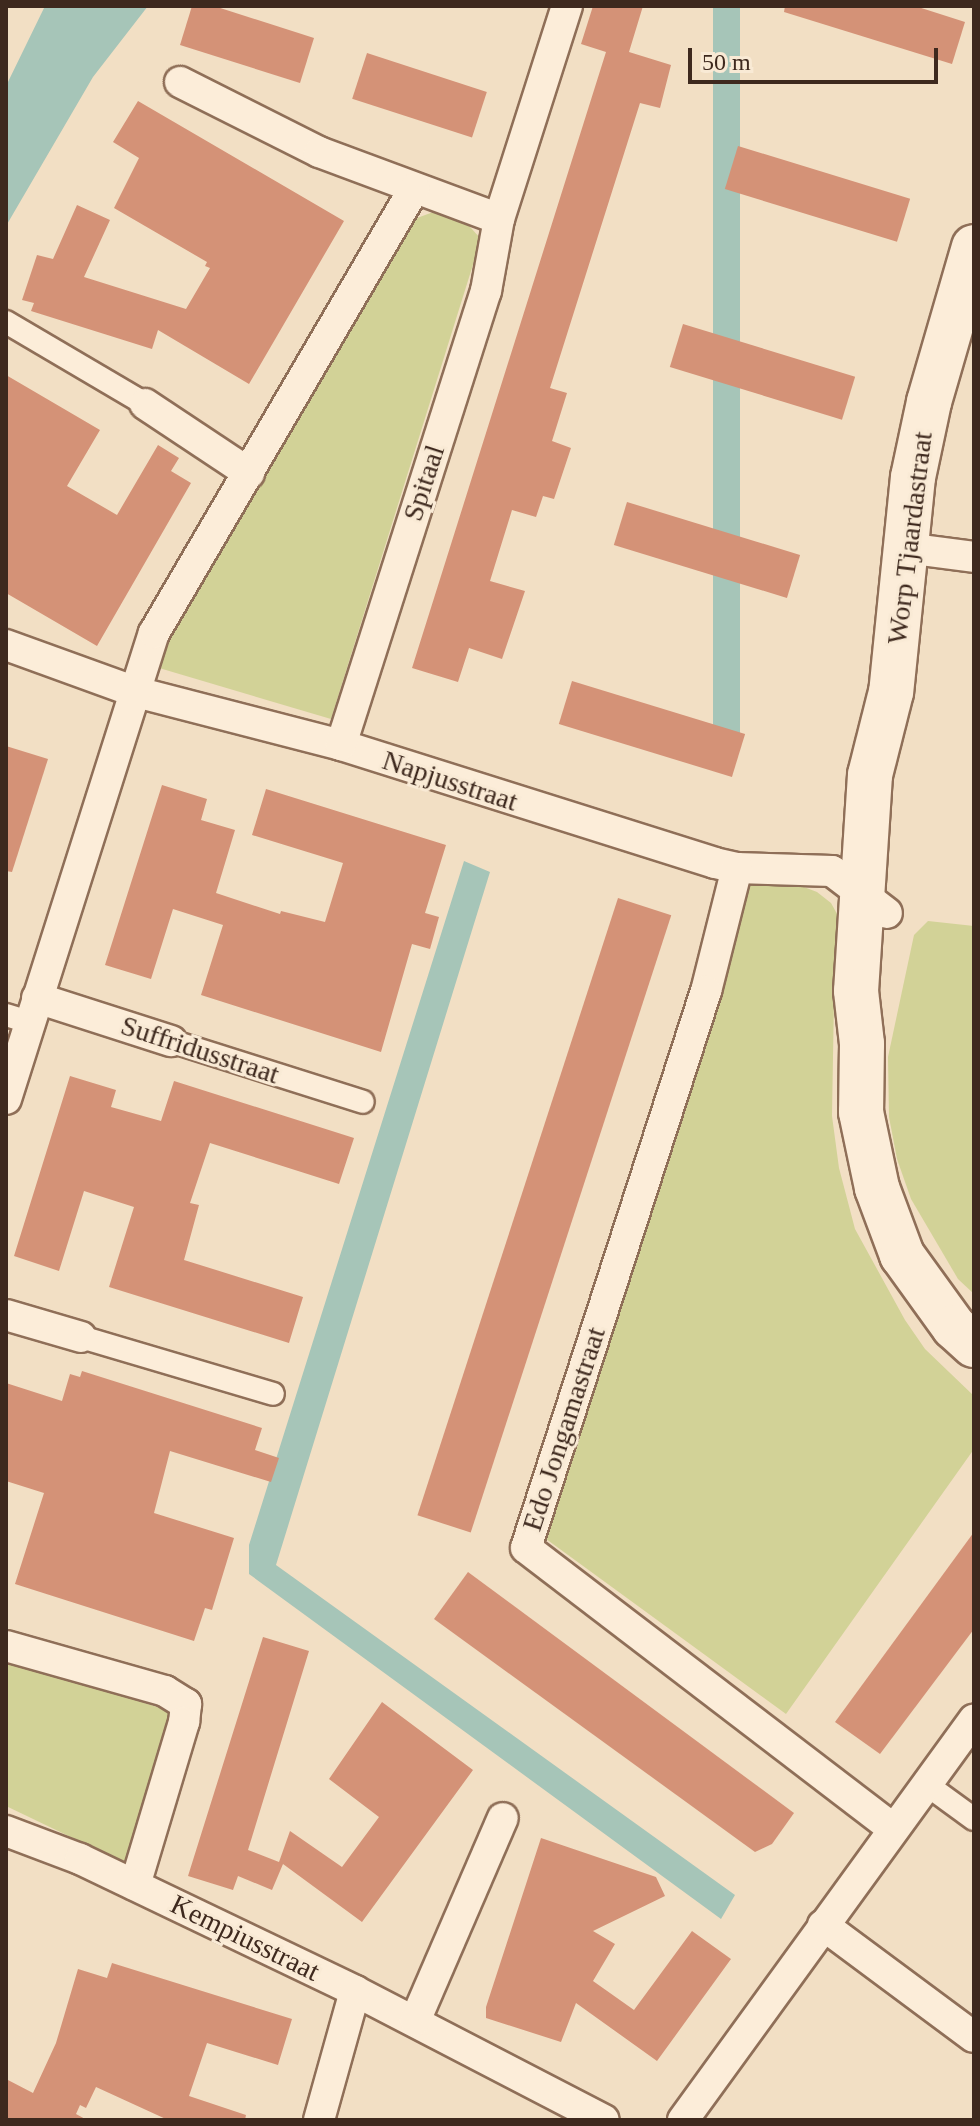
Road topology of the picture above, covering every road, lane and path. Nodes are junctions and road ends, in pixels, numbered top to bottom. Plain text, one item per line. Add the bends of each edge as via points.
1 (567, 6) edge
2 (180, 82) dead end
3 (414, 189) junction
4 (499, 219) junction
5 (974, 247) edge
6 (6, 322) edge
7 (145, 404) joint
8 (249, 473) junction
9 (906, 548) junction
10 (974, 557) edge
11 (6, 645) edge
12 (136, 692) junction
13 (341, 745) junction
14 (737, 868) junction
15 (873, 904) junction
16 (24, 1011) edge
17 (171, 1041) joint
18 (6, 1099) edge
19 (363, 1102) dead end
20 (6, 1315) edge
21 (81, 1337) joint
22 (974, 1345) edge
23 (273, 1394) dead end
24 (6, 1646) edge
25 (974, 1719) edge
26 (926, 1784) junction
27 (503, 1818) dead end
28 (974, 1819) edge
29 (893, 1829) junction
30 (6, 1831) edge
31 (135, 1885) junction
32 (823, 1925) junction
33 (355, 1991) junction
34 (415, 2021) junction
35 (974, 2037) edge
36 (319, 2120) edge
37 (604, 2120) edge
38 (683, 2120) edge

1 - 4 street, Spitaal
2 - 3 street via 319,152
3 - 4 street
3 - 8 street
4 - 13 street, Spitaal via 486,291
5 - 9 main road, Worp Tjaardastraat via 929,402 913,477
6 - 7 street
7 - 8 street
8 - 12 street via 154,633
9 - 10 street
9 - 15 main road, Worp Tjaardastraat via 891,692 898,765
11 - 12 street, Napjusstraat
12 - 13 street, Napjusstraat
12 - 16 street
13 - 14 street, Napjusstraat
14 - 15 street, Napjusstraat via 832,871
14 - 29 street, Edo Jongamastraat via 706,991 526,1548
15 - 22 main road, Worp Tjaardastraat via 877,1015 862,1044 861,1112 877,1188 902,1255 954,1327
16 - 17 street, Suffridusstraat
16 - 18 street
17 - 19 street, Suffridusstraat
20 - 21 street
21 - 23 street
24 - 31 street, Kempiusstraat via 165,1691 186,1704
25 - 26 street
26 - 28 street
26 - 29 street
27 - 34 street
29 - 32 street
30 - 31 street, Kempiusstraat
31 - 33 street, Kempiusstraat
32 - 35 street
32 - 38 street
33 - 34 street, Kempiusstraat
33 - 36 street, Kempiusstraat
34 - 37 street, Kempiusstraat

